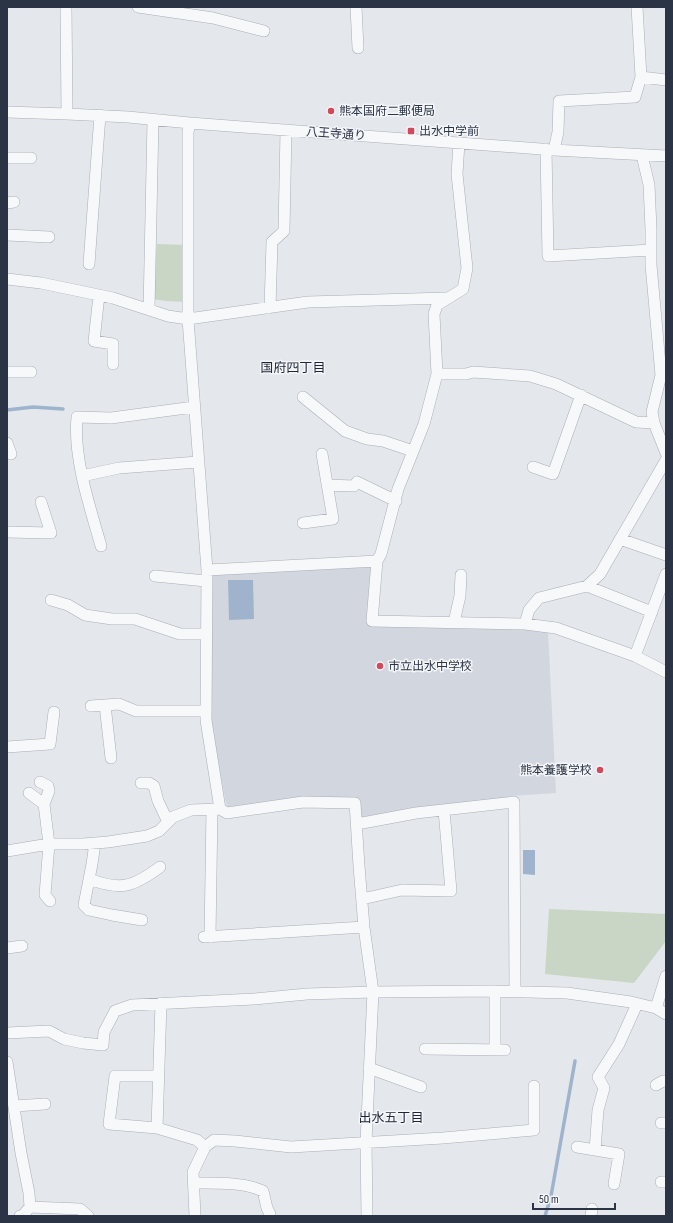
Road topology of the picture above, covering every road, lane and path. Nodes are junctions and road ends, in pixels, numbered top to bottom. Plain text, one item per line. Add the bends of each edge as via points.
1 (66, 7) edge
2 (138, 7) edge
3 (356, 7) edge
4 (637, 7) edge
5 (264, 31) dead end
6 (358, 48) dead end
7 (641, 77) junction
8 (666, 80) edge
9 (7, 112) edge
10 (67, 114) junction
11 (100, 115) junction
12 (153, 120) junction
13 (190, 123) junction
14 (286, 130) junction
15 (459, 143) junction
16 (550, 150) junction
17 (642, 154) junction
18 (666, 156) edge
19 (7, 158) edge
20 (31, 158) dead end
21 (7, 235) edge
22 (50, 237) dead end
23 (651, 250) junction
24 (88, 264) dead end
25 (7, 279) edge
26 (99, 295) junction
27 (447, 298) junction
28 (270, 308) junction
29 (149, 310) junction
30 (188, 319) junction
31 (113, 364) dead end
32 (7, 372) edge
33 (31, 372) dead end
34 (437, 374) junction
35 (663, 375) edge
36 (581, 396) junction
37 (303, 397) dead end
38 (194, 407) junction
39 (654, 423) junction
40 (7, 443) edge
41 (413, 451) junction
42 (666, 453) edge
43 (11, 454) dead end
44 (322, 454) dead end
45 (666, 460) edge
46 (198, 462) junction
47 (533, 467) dead end
48 (82, 476) junction
49 (327, 485) junction
50 (396, 501) junction
51 (41, 502) dead end
52 (303, 523) dead end
53 (7, 532) edge
54 (620, 539) junction
55 (101, 546) dead end
56 (666, 555) edge
57 (377, 561) junction
58 (207, 570) junction
59 (666, 574) edge
60 (461, 575) dead end
61 (155, 576) dead end
62 (206, 581) junction
63 (587, 586) junction
64 (51, 600) dead end
65 (652, 612) junction
66 (454, 622) junction
67 (525, 624) junction
68 (206, 634) junction
69 (634, 656) junction
70 (666, 672) edge
71 (105, 704) junction
72 (91, 706) dead end
73 (206, 711) junction
74 (54, 712) dead end
75 (7, 747) edge
76 (111, 758) dead end
77 (40, 782) dead end
78 (141, 783) dead end
79 (29, 793) dead end
80 (44, 804) junction
81 (216, 809) junction
82 (444, 810) junction
83 (168, 822) junction
84 (357, 824) junction
85 (95, 843) junction
86 (49, 844) junction
87 (7, 851) edge
88 (160, 867) dead end
89 (89, 879) junction
90 (362, 900) junction
91 (50, 901) dead end
92 (142, 920) dead end
93 (364, 927) junction
94 (22, 946) dead end
95 (7, 948) edge
96 (666, 976) edge
97 (495, 991) junction
98 (372, 992) junction
99 (515, 992) junction
100 (161, 1003) junction
101 (637, 1004) junction
102 (656, 1008) junction
103 (666, 1014) edge
104 (7, 1033) edge
105 (425, 1049) dead end
106 (7, 1062) edge
107 (369, 1068) junction
108 (158, 1076) junction
109 (421, 1086) dead end
110 (534, 1086) dead end
111 (45, 1104) dead end
112 (14, 1106) junction
113 (157, 1128) junction
114 (366, 1142) junction
115 (205, 1147) junction
116 (577, 1147) dead end
117 (595, 1150) junction
118 (194, 1183) junction
119 (614, 1184) dead end
120 (24, 1214) edge
121 (270, 1214) dead end
122 (88, 1216) edge
123 (195, 1216) edge
124 (367, 1216) edge

1 - 10 street
2 - 5 street via 213,18
3 - 6 street
4 - 7 street
7 - 8 street
7 - 16 street via 635,97 559,101 558,132
9 - 10 street, 八王寺通り
10 - 11 street, 八王寺通り
11 - 12 street, 八王寺通り
11 - 24 street
12 - 13 street, 八王寺通り
12 - 29 street
13 - 14 street, 八王寺通り
13 - 30 street
14 - 15 street, 八王寺通り
14 - 28 street via 284,231 272,242
15 - 16 street, 八王寺通り
15 - 27 street via 457,174 467,268 463,289
16 - 17 street, 八王寺通り
16 - 23 street via 548,256
17 - 18 street, 八王寺通り
17 - 23 street via 649,185
19 - 20 street
21 - 22 street
23 - 35 street
25 - 26 street
26 - 29 street
26 - 31 street via 94,341 113,344
27 - 28 street via 308,302
27 - 34 street via 437,305 434,314
28 - 30 street
29 - 30 street
30 - 38 street
32 - 33 street
34 - 36 street via 473,372 530,376 556,384
34 - 41 street via 424,424
35 - 39 street via 652,412
36 - 39 street via 636,422
36 - 47 street via 553,474
37 - 41 street via 345,431
38 - 46 street
38 - 48 street via 111,418 77,417 76,429
39 - 42 street
40 - 43 street
41 - 50 street
44 - 49 street
45 - 54 street
46 - 48 street via 119,468
46 - 58 street
48 - 55 street
49 - 50 street via 354,486 357,482
49 - 52 street via 332,519
50 - 57 street
51 - 53 street via 51,533
54 - 56 street
54 - 63 street via 600,574
57 - 58 street
57 - 66 street via 372,620
58 - 62 street
59 - 65 street
60 - 66 street via 460,596
61 - 62 street
62 - 68 street
63 - 65 street
63 - 67 street via 539,598 529,610
64 - 68 street via 68,605 85,615 135,619 180,634
65 - 69 street
66 - 67 street
67 - 69 street via 556,628
68 - 73 street
69 - 70 street
71 - 72 street
71 - 73 street via 119,704 136,711
71 - 76 street
73 - 81 street
74 - 75 street via 50,744
77 - 80 street via 48,786 49,791
78 - 83 street via 154,786
79 - 80 street
80 - 86 street
81 - 83 street via 191,810
81 - 84 street via 227,812 303,802 355,803
81 - 93 street via 207,937
82 - 84 street
82 - 90 street via 452,891 402,890
82 - 99 street via 514,802
83 - 85 street via 147,836
84 - 90 street
85 - 86 street
85 - 89 street
86 - 87 street
86 - 91 street via 45,895
88 - 89 street via 132,884 106,885
89 - 92 street via 84,905 89,910
90 - 93 street
93 - 98 street
94 - 95 street
96 - 102 street
97 - 98 street
97 - 99 street
97 - 105 street via 500,1049
98 - 100 street
98 - 107 street
99 - 101 street via 567,993
100 - 104 street via 132,1005 115,1011 104,1032 103,1045 64,1039 49,1031
100 - 108 street
101 - 102 street
101 - 117 street via 619,1044 598,1077 604,1088 598,1110
102 - 103 street
106 - 112 street
107 - 109 street
107 - 114 street
108 - 113 street
108 - 113 street via 115,1076 108,1124
110 - 114 street via 534,1130
111 - 112 street
112 - 120 street via 29,1193
113 - 115 street via 197,1140
114 - 115 street via 291,1147 214,1140
114 - 124 street
115 - 118 street via 194,1172
116 - 117 street
117 - 119 street via 618,1154
118 - 121 street via 256,1187 263,1191
118 - 123 street
120 - 122 street via 80,1209

